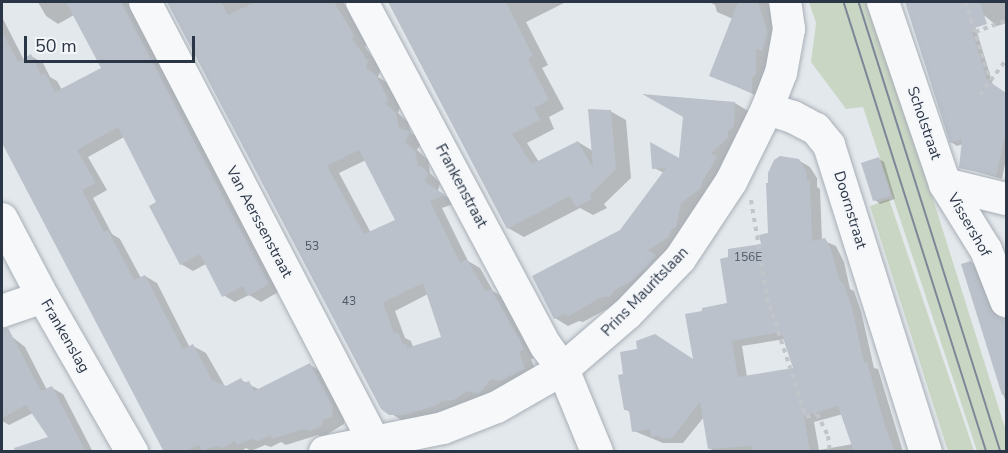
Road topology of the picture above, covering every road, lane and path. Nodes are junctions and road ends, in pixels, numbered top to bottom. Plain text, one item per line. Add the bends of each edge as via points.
1 (145, 2) edge
2 (362, 2) edge
3 (784, 2) edge
4 (883, 2) edge
5 (965, 2) edge
6 (1006, 21) edge
7 (975, 32) junction
8 (1006, 60) edge
9 (990, 80) junction
10 (980, 94) dead end
11 (767, 109) junction
12 (945, 184) junction
13 (751, 199) dead end
14 (1006, 199) edge
15 (2, 219) edge
16 (43, 297) junction
17 (1006, 301) edge
18 (2, 311) edge
19 (563, 369) junction
20 (374, 442) junction
21 (132, 452) edge
22 (325, 452) edge
23 (597, 452) edge
24 (830, 452) edge
25 (926, 452) edge

1 - 20 street, Van Aerssenstraat
2 - 19 street, Frankenstraat via 546,346
3 - 11 street via 789,29 787,47
4 - 12 street, Scholstraat
5 - 7 path
6 - 7 path
7 - 9 path
8 - 9 path
9 - 10 path
11 - 19 street, Prins Mauritslaan via 731,183 680,259 594,345
11 - 25 street, Doornstraat via 816,129 830,145
12 - 14 street
12 - 17 street, Vissershof via 986,250
13 - 24 path via 767,297 806,417 818,414
15 - 16 street, Frankenslag
16 - 18 street
16 - 21 street, Frankenslag
19 - 20 street, Prins Mauritslaan via 497,407 464,420
19 - 23 street
20 - 22 street, Prins Mauritslaan

